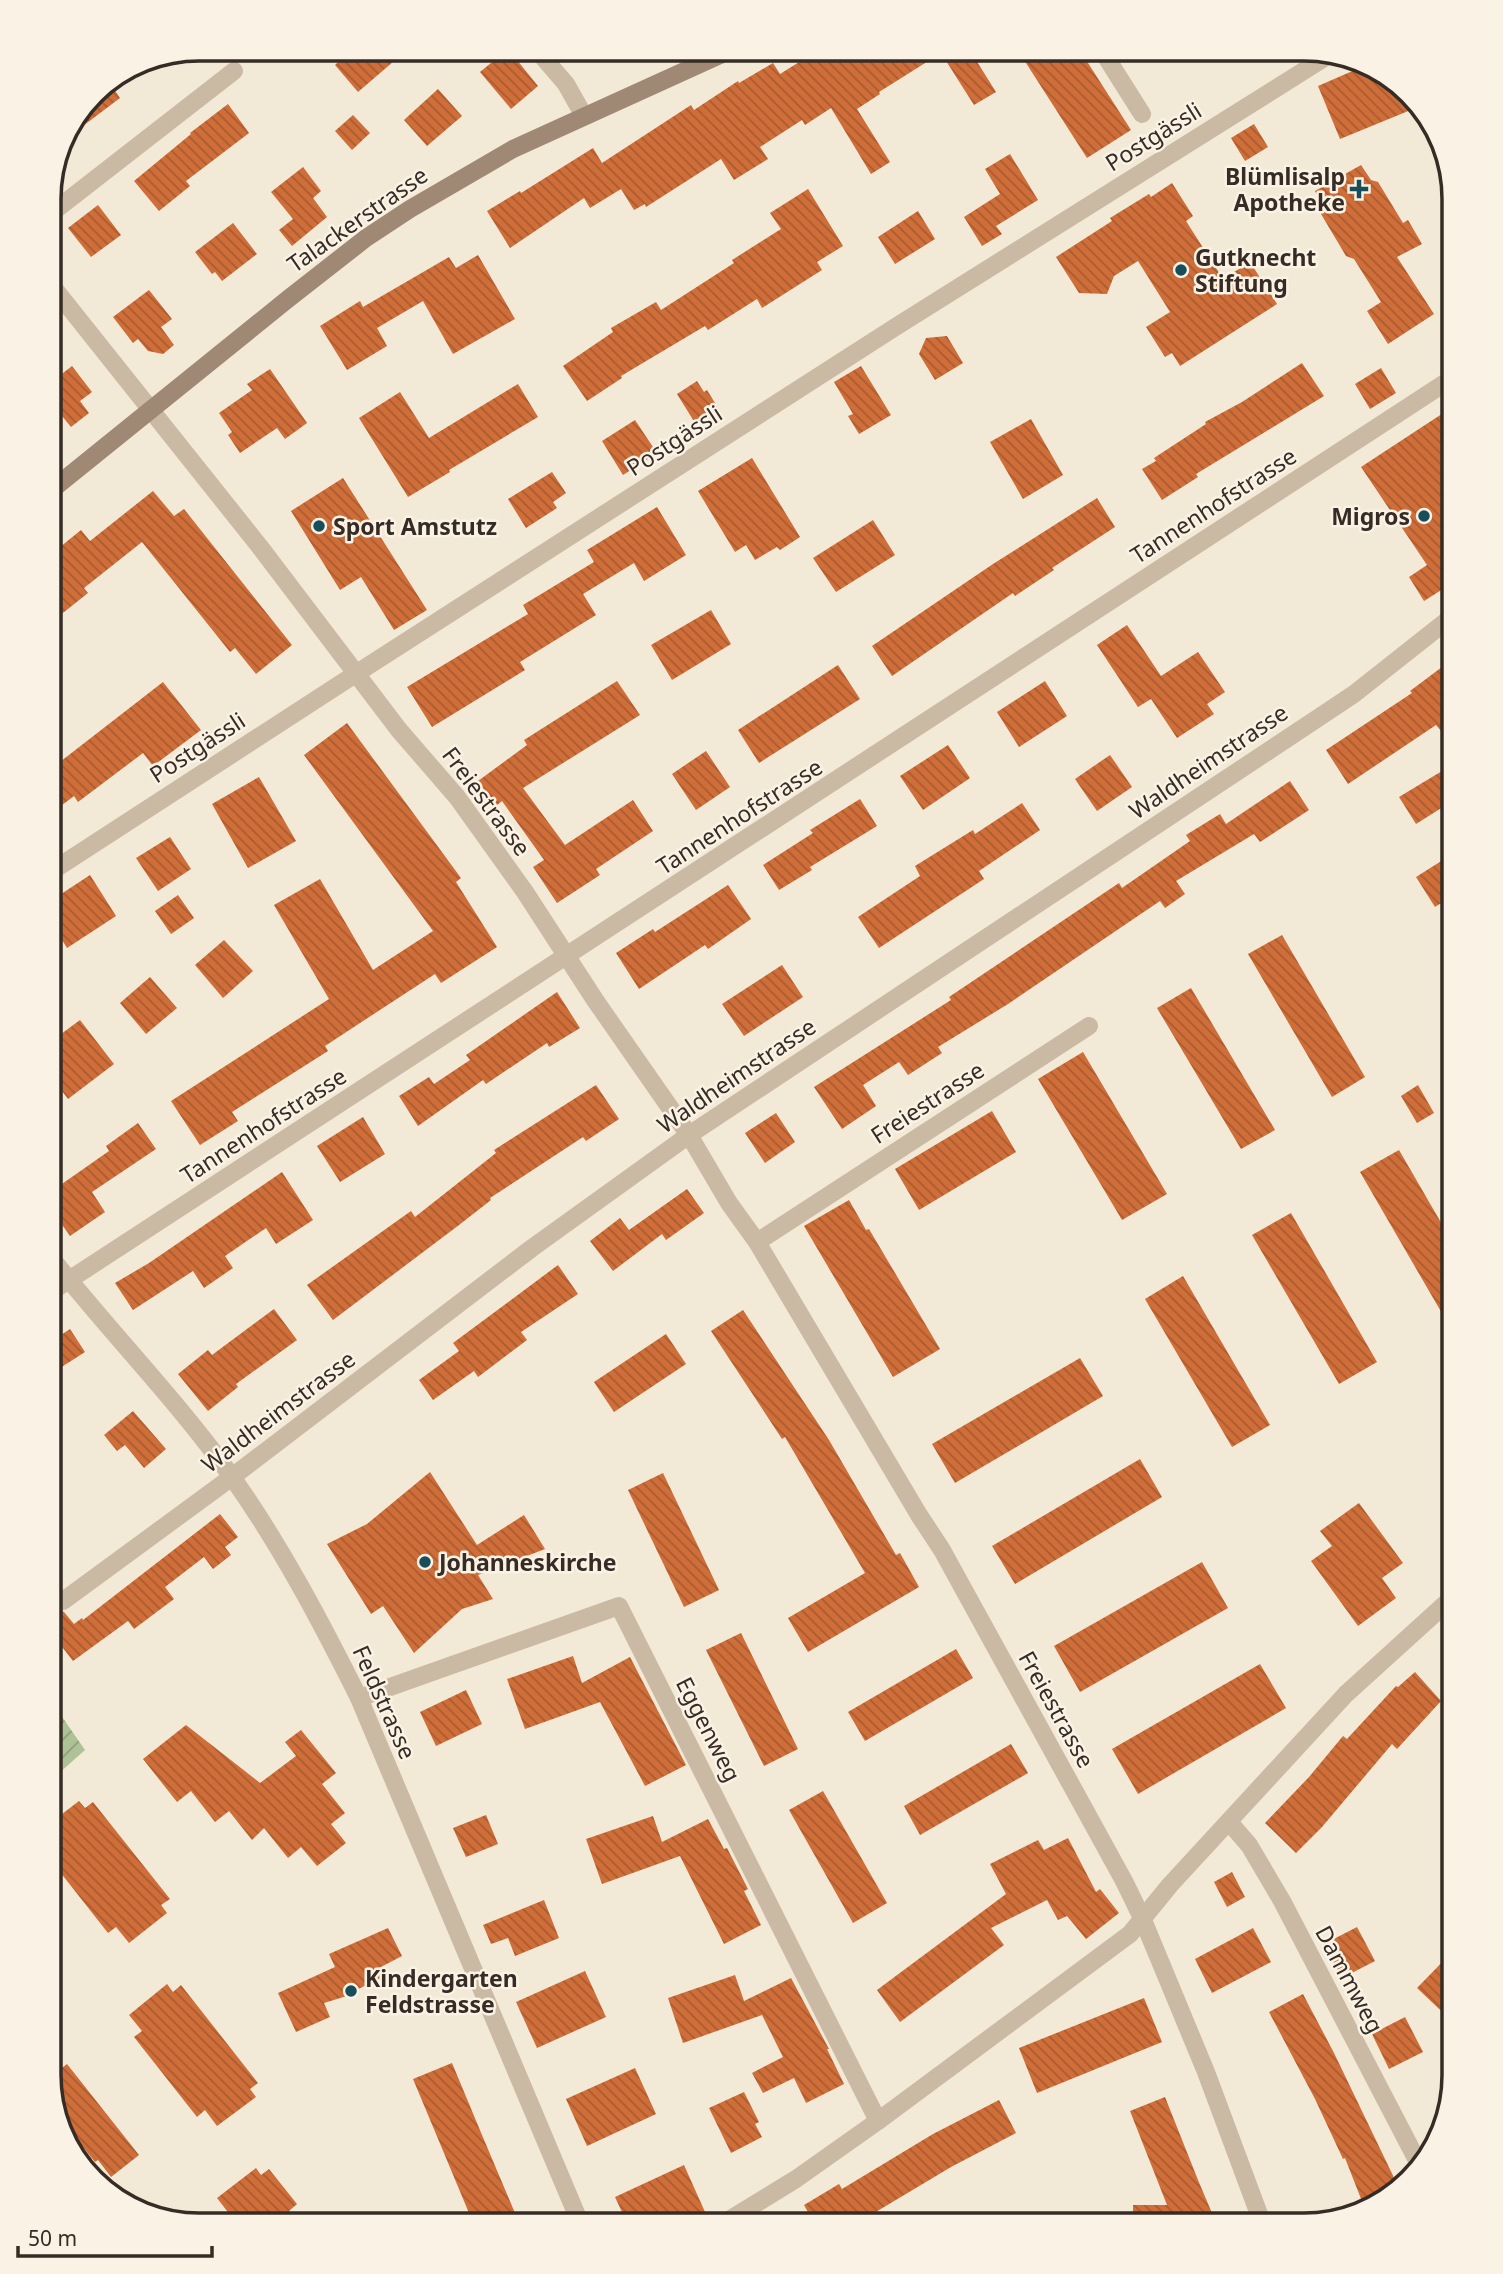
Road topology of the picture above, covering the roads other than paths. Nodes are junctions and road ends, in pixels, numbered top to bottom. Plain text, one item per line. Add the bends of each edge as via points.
1 (547, 62) edge
2 (704, 62) edge
3 (1109, 62) edge
4 (1317, 62) edge
5 (234, 71) dead end
6 (1142, 114) dead end
7 (584, 116) junction
8 (62, 205) edge
9 (62, 298) edge
10 (1442, 385) edge
11 (151, 411) junction
12 (62, 482) edge
13 (1442, 624) edge
14 (357, 673) junction
15 (62, 865) edge
16 (568, 957) junction
17 (1089, 1026) dead end
18 (689, 1135) junction
19 (757, 1242) junction
20 (61, 1271) edge
21 (69, 1280) junction
22 (61, 1285) edge
23 (232, 1477) junction
24 (63, 1601) dead end
25 (1442, 1607) edge
26 (359, 1698) junction
27 (1228, 1822) junction
28 (1143, 1920) junction
29 (878, 2121) junction
30 (1415, 2156) edge
31 (576, 2212) edge
32 (741, 2212) edge
33 (1259, 2213) edge

1 - 7 street
2 - 7 main road, Talackerstrasse
3 - 6 street
4 - 14 street, Postgässli
5 - 8 street
7 - 11 main road, Talackerstrasse via 460,178 366,238
9 - 11 street, Freiestrasse
10 - 16 street, Tannenhofstrasse
11 - 12 main road, Talackerstrasse
11 - 14 street, Freiestrasse
13 - 18 street, Waldheimstrasse via 1322,715
14 - 15 street, Postgässli
14 - 16 street, Freiestrasse via 457,797
16 - 18 street, Freiestrasse
16 - 21 street, Tannenhofstrasse
17 - 19 street, Freiestrasse
18 - 19 street, Freiestrasse
18 - 23 street, Waldheimstrasse via 532,1248
19 - 28 street, Freiestrasse via 943,1550
20 - 21 street, Feldstrasse
21 - 22 street, Tannenhofstrasse
21 - 23 street, Feldstrasse
23 - 24 street, Waldheimstrasse
23 - 26 street, Feldstrasse via 287,1563
25 - 27 street via 1346,1694
26 - 29 street, Eggenweg via 619,1606
26 - 31 street, Feldstrasse
27 - 28 street
27 - 30 street, Dammweg via 1249,1845 1282,1901
28 - 29 street via 1108,1951
28 - 33 street, Freiestrasse
29 - 32 street

